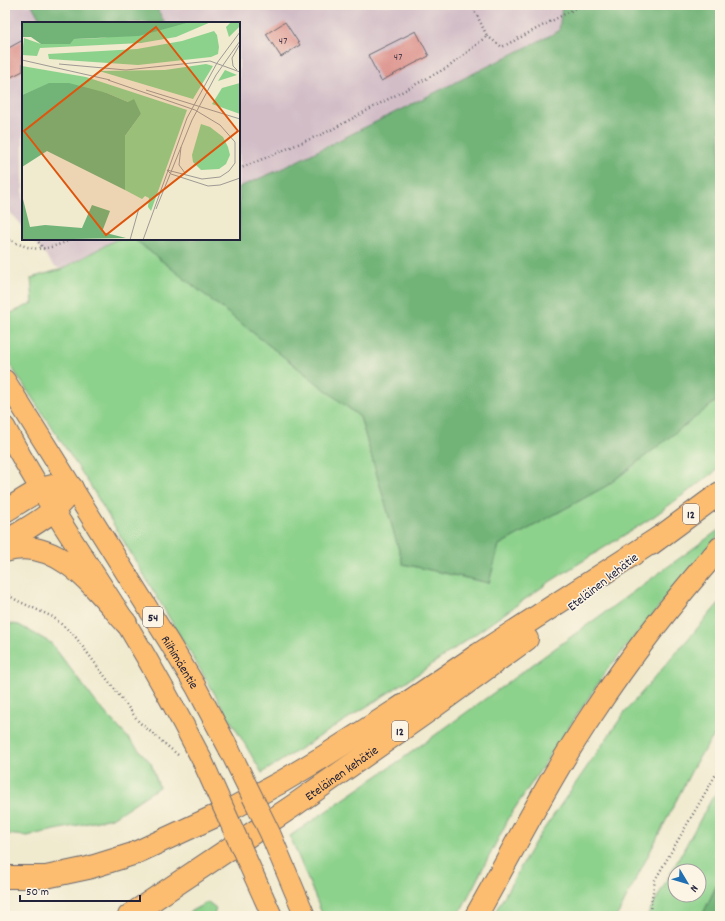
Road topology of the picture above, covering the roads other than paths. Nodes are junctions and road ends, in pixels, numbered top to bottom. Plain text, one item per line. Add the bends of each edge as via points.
1 (5, 380) edge
2 (5, 427) edge
3 (72, 488) junction
4 (42, 490) junction
5 (720, 493) edge
6 (5, 511) edge
7 (55, 511) junction
8 (663, 535) junction
9 (5, 542) edge
10 (720, 548) edge
11 (5, 551) edge
12 (126, 623) junction
13 (5, 877) edge
14 (129, 916) edge
15 (272, 916) edge
16 (305, 916) edge
17 (476, 916) edge

1 - 3 main road, Riihimäentie / 54
2 - 4 main road, Riihimäentie / 54
3 - 4 highway via 61,485
3 - 7 highway
3 - 16 main road, Riihimäentie / 54, bridge via 192,681 270,833
4 - 6 highway
4 - 7 main road, Riihimäentie / 54
5 - 8 highway, 12
7 - 9 highway
7 - 12 main road, Riihimäentie / 54
8 - 13 highway via 329,753 283,782 235,807 133,854 88,868 46,877
8 - 14 highway, Eteläinen kehätie / 12 via 424,714
10 - 17 highway via 668,609 590,717 530,815
11 - 12 highway via 25,548 55,554 87,580
12 - 15 main road, Riihimäentie / 54, bridge via 175,706 202,760

